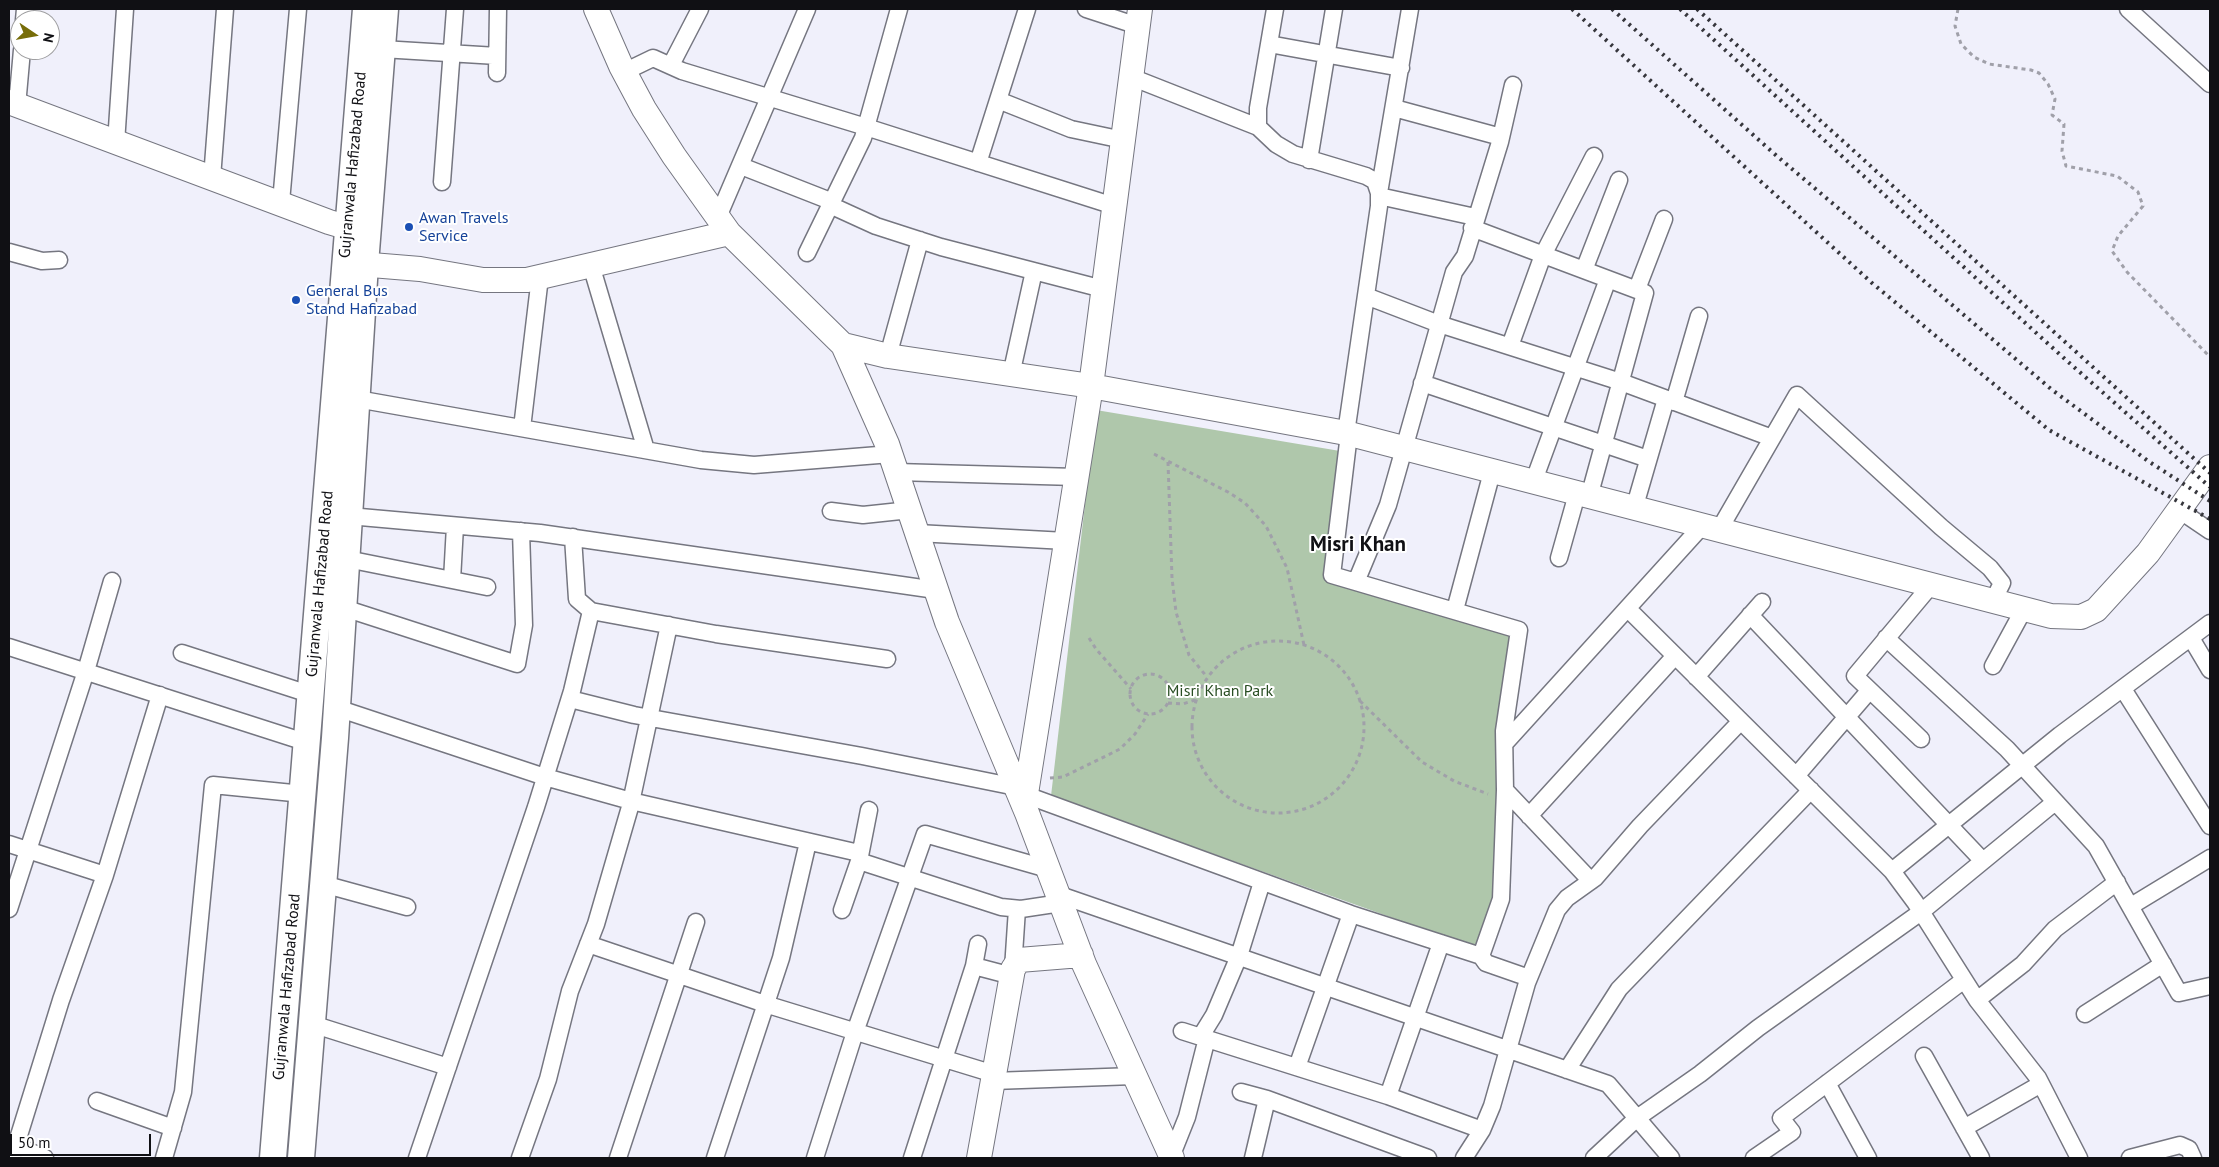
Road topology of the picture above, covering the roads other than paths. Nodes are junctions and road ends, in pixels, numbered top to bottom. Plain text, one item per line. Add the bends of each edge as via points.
1 (125, 9) edge
2 (225, 9) edge
3 (298, 9) edge
4 (366, 9) edge
5 (385, 9) edge
6 (455, 9) edge
7 (498, 9) edge
8 (596, 9) edge
9 (700, 9) edge
10 (807, 9) edge
11 (899, 9) edge
12 (1027, 9) edge
13 (1086, 9) edge
14 (1275, 9) edge
15 (1334, 9) edge
16 (1410, 9) edge
17 (2128, 9) edge
18 (1139, 17) edge
19 (1269, 44) junction
20 (382, 49) junction
21 (451, 54) junction
22 (1327, 54) junction
23 (497, 56) junction
24 (20, 60) edge
25 (671, 65) junction
26 (1401, 68) junction
27 (624, 72) junction
28 (497, 73) dead end
29 (1131, 77) junction
30 (2210, 84) edge
31 (1513, 85) dead end
32 (770, 98) junction
33 (998, 100) junction
34 (13, 104) edge
35 (1394, 108) junction
36 (866, 127) junction
37 (1258, 127) junction
38 (1501, 137) junction
39 (1123, 140) junction
40 (116, 143) junction
41 (1594, 156) dead end
42 (1309, 160) junction
43 (978, 163) junction
44 (741, 166) junction
45 (212, 178) junction
46 (1619, 180) dead end
47 (442, 182) dead end
48 (1379, 194) junction
49 (281, 202) junction
50 (832, 203) junction
51 (1114, 206) junction
52 (1664, 219) dead end
53 (1473, 223) junction
54 (723, 225) junction
55 (358, 231) junction
56 (920, 240) junction
57 (9, 252) edge
58 (807, 253) dead end
59 (1543, 255) junction
60 (58, 260) dead end
61 (356, 263) junction
62 (591, 265) junction
63 (1584, 270) junction
64 (1034, 271) junction
65 (540, 277) junction
66 (1608, 279) junction
67 (1103, 289) junction
68 (1637, 290) junction
69 (1366, 296) junction
70 (1700, 316) dead end
71 (1440, 324) junction
72 (843, 345) junction
73 (1510, 346) junction
74 (888, 356) junction
75 (1576, 367) junction
76 (1011, 375) junction
77 (1620, 382) junction
78 (1422, 383) junction
79 (1091, 386) junction
80 (357, 399) junction
81 (1670, 400) junction
82 (522, 428) junction
83 (1554, 428) junction
84 (1348, 434) junction
85 (1772, 438) junction
86 (1603, 445) junction
87 (1404, 449) junction
88 (646, 450) junction
89 (1648, 459) junction
90 (893, 463) junction
91 (2210, 467) edge
92 (1492, 472) junction
93 (1076, 477) junction
94 (1534, 483) junction
95 (1583, 496) junction
96 (1634, 509) junction
97 (910, 510) junction
98 (2179, 510) junction
99 (831, 511) dead end
100 (349, 516) junction
101 (455, 526) junction
102 (1710, 528) junction
103 (521, 531) junction
104 (2210, 531) edge
105 (917, 533) junction
106 (573, 537) junction
107 (1066, 541) junction
108 (1560, 558) dead end
109 (346, 560) junction
110 (452, 580) junction
111 (112, 581) dead end
112 (1356, 582) junction
113 (1932, 584) junction
114 (487, 586) dead end
115 (936, 590) junction
116 (1993, 601) junction
117 (1762, 602) dead end
118 (344, 608) junction
119 (1628, 609) junction
120 (2024, 609) junction
121 (1455, 610) junction
122 (592, 611) junction
123 (1750, 615) junction
124 (2210, 623) edge
125 (669, 625) junction
126 (1886, 638) junction
127 (2191, 638) junction
128 (9, 647) edge
129 (182, 653) dead end
130 (1675, 656) junction
131 (887, 659) dead end
132 (1993, 666) dead end
133 (2210, 670) edge
134 (86, 671) junction
135 (1696, 677) junction
136 (2123, 689) junction
137 (1869, 691) junction
138 (160, 695) junction
139 (312, 695) junction
140 (570, 699) junction
141 (337, 708) junction
142 (1847, 717) junction
143 (648, 718) junction
144 (1741, 721) junction
145 (1921, 739) dead end
146 (308, 743) junction
147 (1504, 743) junction
148 (2023, 767) junction
149 (545, 776) junction
150 (1796, 776) junction
151 (1811, 790) junction
152 (1023, 792) junction
153 (304, 794) junction
154 (1505, 794) junction
155 (631, 801) junction
156 (2054, 802) junction
157 (869, 810) dead end
158 (1529, 816) junction
159 (1947, 825) junction
160 (2210, 826) edge
161 (808, 842) junction
162 (9, 844) edge
163 (28, 850) junction
164 (859, 857) junction
165 (2210, 858) edge
166 (1984, 861) junction
167 (1048, 869) junction
168 (1892, 871) junction
169 (105, 875) junction
170 (910, 877) junction
171 (1591, 881) junction
172 (1262, 882) junction
173 (2117, 882) junction
174 (323, 884) junction
175 (1059, 898) junction
176 (2131, 906) junction
177 (407, 908) dead end
178 (9, 909) edge
179 (1017, 909) junction
180 (842, 910) dead end
181 (1921, 912) junction
182 (1351, 914) junction
183 (696, 922) dead end
184 (1441, 943) junction
185 (588, 944) junction
186 (978, 944) dead end
187 (1080, 955) junction
188 (1240, 956) junction
189 (1481, 956) junction
190 (2163, 964) junction
191 (974, 966) junction
192 (1013, 972) junction
193 (678, 974) junction
194 (1529, 978) junction
195 (1964, 980) junction
196 (1326, 986) junction
197 (2210, 986) edge
198 (1977, 1000) junction
199 (765, 1004) junction
200 (2085, 1014) dead end
201 (1416, 1017) junction
202 (312, 1024) junction
203 (1182, 1031) dead end
204 (855, 1032) junction
205 (1204, 1037) junction
206 (1507, 1049) junction
207 (1924, 1056) dead end
208 (944, 1059) junction
209 (448, 1067) junction
210 (1296, 1067) junction
211 (1567, 1070) junction
212 (1134, 1076) junction
213 (993, 1078) junction
214 (1828, 1083) junction
215 (2041, 1084) junction
216 (1241, 1092) dead end
217 (1388, 1096) junction
218 (1267, 1099) junction
219 (97, 1101) dead end
220 (1637, 1118) junction
221 (173, 1128) junction
222 (1964, 1128) junction
223 (1482, 1130) junction
224 (12, 1149) edge
225 (45, 1158) edge
226 (164, 1158) edge
227 (273, 1158) edge
228 (301, 1158) edge
229 (417, 1158) edge
230 (520, 1158) edge
231 (618, 1158) edge
232 (715, 1158) edge
233 (815, 1158) edge
234 (912, 1158) edge
235 (978, 1158) edge
236 (1171, 1158) edge
237 (1252, 1158) edge
238 (1428, 1158) edge
239 (1464, 1158) edge
240 (1594, 1158) edge
241 (1671, 1158) edge
242 (1754, 1158) edge
243 (1868, 1158) edge
244 (1981, 1158) edge
245 (2079, 1158) edge
246 (2130, 1158) edge
247 (2193, 1158) edge

1 - 40 street
2 - 45 street
3 - 49 street
4 - 55 main road, Gujranwala Hafizabad Road
5 - 20 main road, Gujranwala Hafizabad Road
6 - 21 street
7 - 23 street
8 - 27 street
9 - 25 street
10 - 32 street
11 - 36 street
12 - 33 street
13 - 18 street
14 - 19 street
15 - 22 street
16 - 26 street
17 - 30 street
18 - 29 street
19 - 22 street
19 - 37 street
20 - 21 street
20 - 55 main road, Gujranwala Hafizabad Road
21 - 23 street
21 - 47 street
22 - 26 street
22 - 42 street
23 - 28 street
24 - 34 street
25 - 27 street via 653,58
25 - 32 street
26 - 35 street
27 - 54 street via 674,156
29 - 37 street
29 - 39 street
31 - 38 street
32 - 36 street
32 - 44 street
33 - 39 street via 1071,129
33 - 43 street
34 - 40 street
35 - 38 street
35 - 48 street
36 - 43 street
36 - 50 street
37 - 42 street via 1276,144
38 - 53 street
39 - 51 street
40 - 45 street
41 - 59 street
42 - 48 street via 1366,176 1375,181
43 - 51 street
44 - 50 street
44 - 54 street
45 - 49 street
46 - 63 street
48 - 53 street
48 - 69 street
49 - 55 street
50 - 56 street via 876,226
50 - 58 street
51 - 67 street
52 - 68 street
53 - 59 street
53 - 71 street via 1464,256 1454,272
54 - 62 street
54 - 72 street
55 - 61 main road, Gujranwala Hafizabad Road
56 - 64 street
56 - 74 street
57 - 60 street via 42,261
59 - 63 street
59 - 73 street
61 - 65 street via 420,269 483,280
61 - 80 main road, Gujranwala Hafizabad Road
61 - 139 main road, Gujranwala Hafizabad Road
62 - 65 street
62 - 88 street
63 - 66 street
64 - 67 street
64 - 76 street
65 - 82 street
66 - 68 street
66 - 75 street
67 - 79 street
68 - 77 street via 1645,292
69 - 71 street
69 - 84 street
70 - 81 street
71 - 73 street
71 - 78 street
72 - 74 street
72 - 90 street
73 - 75 street
74 - 76 street
75 - 77 street
75 - 83 street
76 - 79 street
77 - 81 street
77 - 86 street
78 - 83 street
78 - 87 street
79 - 84 street
79 - 93 street
80 - 82 street
80 - 100 main road, Gujranwala Hafizabad Road
81 - 85 street
81 - 89 street
82 - 88 street
83 - 86 street
83 - 94 street
84 - 87 street
84 - 112 street via 1332,575
85 - 102 street
85 - 116 street via 1798,395 1990,568 2002,583
86 - 89 street
86 - 95 street
87 - 92 street
87 - 112 street via 1388,505
88 - 90 street via 754,465
89 - 96 street
90 - 93 street
90 - 97 street
91 - 98 street
92 - 94 street
92 - 121 street
93 - 107 street
94 - 95 street
95 - 96 street
95 - 108 street
96 - 102 street
97 - 99 street via 863,514
97 - 105 street
98 - 104 street
98 - 120 street via 2148,553 2096,610 2072,618
100 - 101 street
100 - 109 main road, Gujranwala Hafizabad Road
101 - 103 street
101 - 110 street
102 - 113 street
102 - 119 street
103 - 106 street
103 - 118 street via 524,625 517,664
105 - 107 street
105 - 115 street
106 - 115 street
106 - 122 street via 577,599
107 - 152 street
109 - 110 street
109 - 118 main road, Gujranwala Hafizabad Road
110 - 114 street
111 - 134 street
112 - 121 street
113 - 116 street
113 - 126 street
115 - 152 street via 947,622
116 - 120 street
117 - 123 street
118 - 141 main road, Gujranwala Hafizabad Road
119 - 130 street
119 - 147 street
120 - 132 street
121 - 147 street via 1519,630
122 - 125 street
122 - 140 street
123 - 135 street
123 - 142 street
124 - 127 street
125 - 131 street
125 - 143 street
126 - 137 street via 1855,676
126 - 148 street
127 - 133 street
127 - 136 street
128 - 134 street
129 - 139 street
130 - 135 street
130 - 158 street
134 - 138 street
134 - 163 street
135 - 144 street
136 - 148 street
136 - 160 street
137 - 142 street
137 - 145 street
138 - 146 street
138 - 169 street
139 - 146 main road, Gujranwala Hafizabad Road
140 - 143 street
140 - 149 street
141 - 149 street
141 - 174 main road, Gujranwala Hafizabad Road
142 - 150 street
142 - 159 street
143 - 152 street via 862,756
143 - 155 street
144 - 150 street
144 - 171 street
146 - 153 main road, Gujranwala Hafizabad Road
147 - 154 street
148 - 156 street
148 - 159 street
149 - 155 street
149 - 209 street
150 - 151 street
151 - 168 street
151 - 211 street via 1619,989
152 - 167 street
152 - 172 street
153 - 221 street via 213,785 183,1092
153 - 227 main road, Gujranwala Hafizabad Road
154 - 158 street
154 - 189 street via 1501,898
155 - 161 street
155 - 185 street
156 - 166 street
156 - 173 street via 2096,846
157 - 164 street
158 - 171 street
159 - 166 street
159 - 168 street
161 - 164 street
161 - 199 street via 781,958
162 - 163 street
163 - 169 street
163 - 178 street
164 - 170 street
164 - 180 street
165 - 176 street
166 - 181 street
167 - 170 street via 925,834
167 - 175 street
168 - 181 street
169 - 224 street
170 - 179 street via 1001,907
170 - 204 street
171 - 194 street via 1567,898 1557,910
172 - 182 street
172 - 188 street
173 - 176 street
173 - 198 street via 2055,929 2023,964
174 - 177 street
174 - 202 main road, Gujranwala Hafizabad Road
175 - 179 street
175 - 187 street
175 - 188 street
176 - 190 street
179 - 192 street
181 - 195 street
181 - 220 street
182 - 184 street
182 - 196 street
183 - 193 street
184 - 189 street
184 - 201 street
185 - 193 street
185 - 230 street via 570,991 548,1079
186 - 191 street
187 - 192 street via 1019,960
187 - 212 street
188 - 196 street
188 - 205 street
189 - 194 street via 1486,964
190 - 197 street via 2179,993
190 - 200 street
191 - 192 street
191 - 208 street
192 - 213 street
193 - 199 street
193 - 231 street
194 - 206 street
195 - 198 street
195 - 214 street
196 - 201 street
196 - 210 street
198 - 215 street
199 - 204 street
199 - 232 street
201 - 206 street
201 - 217 street
202 - 209 street
202 - 228 main road, Gujranwala Hafizabad Road
203 - 205 street
204 - 208 street
204 - 233 street
205 - 210 street
205 - 236 street via 1187,1117
206 - 211 street
206 - 223 street
207 - 222 street
208 - 213 street
208 - 234 street
209 - 229 street
210 - 217 street
211 - 220 street via 1608,1084
212 - 213 street
212 - 236 street
213 - 235 street
214 - 242 street via 1781,1118 1792,1132
214 - 243 street
215 - 222 street
215 - 245 street
216 - 218 street
217 - 223 street
218 - 237 street
218 - 238 street
219 - 221 street
220 - 240 street
220 - 241 street
221 - 226 street
222 - 244 street
223 - 239 street
224 - 225 street
246 - 247 street via 2180,1145 2190,1149

